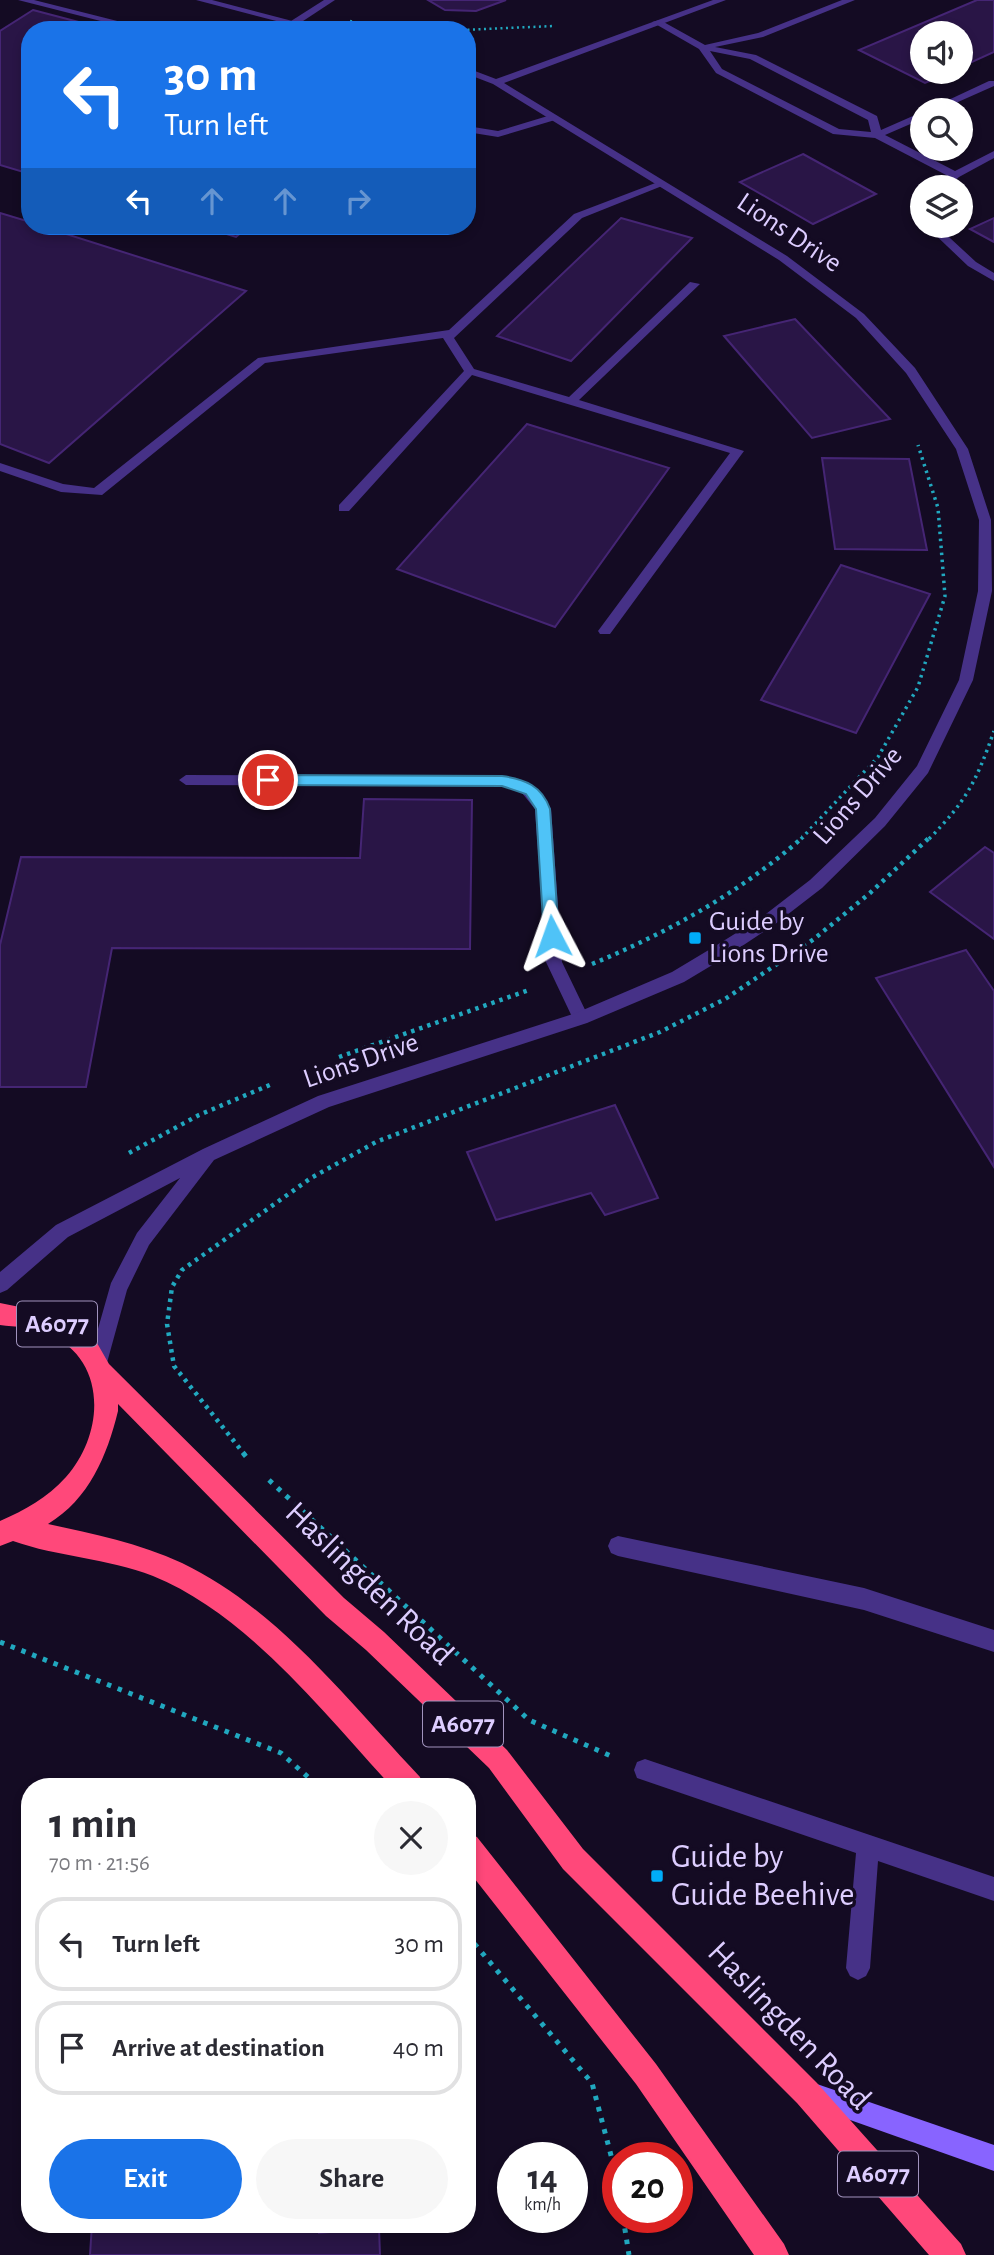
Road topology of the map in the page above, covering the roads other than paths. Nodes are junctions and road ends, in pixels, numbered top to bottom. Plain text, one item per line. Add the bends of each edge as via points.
1 (23, 0) edge
2 (201, 0) edge
3 (330, 0) edge
4 (721, 0) edge
5 (850, 0) edge
6 (111, 21) edge
7 (287, 21) edge
8 (298, 21) edge
9 (657, 22) junction
10 (702, 47) junction
11 (476, 74) edge
12 (496, 82) junction
13 (992, 83) edge
14 (959, 98) edge
15 (551, 118) junction
16 (910, 120) edge
17 (476, 131) edge
18 (877, 135) junction
19 (994, 154) edge
20 (955, 175) joint
21 (662, 184) junction
22 (944, 238) edge
23 (994, 278) edge
24 (694, 284) dead end
25 (452, 333) junction
26 (470, 370) junction
27 (571, 401) junction
28 (0, 467) edge
29 (344, 508) dead end
30 (605, 631) dead end
31 (186, 779) dead end
32 (581, 1018) junction
33 (209, 1154) junction
34 (0, 1284) edge
35 (0, 1314) edge
36 (100, 1368) junction
37 (8, 1532) edge
38 (618, 1546) dead end
39 (994, 1641) edge
40 (645, 1770) road end
41 (402, 1778) edge
42 (868, 1846) junction
43 (476, 1858) edge
44 (994, 1889) edge
45 (858, 1968) dead end
46 (807, 2093) junction
47 (994, 2158) edge
48 (773, 2255) edge
49 (950, 2255) edge

1 - 6 street
2 - 7 street
3 - 8 street
4 - 9 street
5 - 10 street via 760,34
9 - 10 street
9 - 12 street
10 - 18 street via 719,71 836,132
10 - 18 street via 753,57 873,118
11 - 12 street, Lions Drive
12 - 15 street, Lions Drive
13 - 14 street
15 - 17 street via 498,134
15 - 21 street, Lions Drive
16 - 18 street
18 - 20 street
19 - 20 street
21 - 25 street via 578,216
21 - 32 street, Lions Drive via 783,258 860,316 911,371 962,449 985,520 985,591 966,680 923,769 880,822 816,884 768,922 678,977
22 - 23 street
24 - 27 street
25 - 26 street via 448,337
25 - 28 street via 262,360 97,492 61,488
26 - 27 street
26 - 29 street
27 - 30 street via 738,451
31 - 32 street via 502,781 531,790 543,809 554,962
32 - 33 street, Lions Drive via 324,1101
33 - 34 street, Lions Drive via 62,1231
33 - 36 street, Lions Drive via 143,1239 118,1289
35 - 36 highway, A6077 via 30,1315 67,1328 85,1344
36 - 37 highway, A6077 via 107,1401 105,1431 93,1461 58,1504
36 - 46 highway, Haslingden Road / A6077 via 335,1607 498,1759 573,1859
37 - 41 highway, A6077 via 130,1557 175,1572 230,1608 280,1650
38 - 39 street via 864,1600
40 - 42 street
42 - 44 street
42 - 45 street
43 - 48 highway via 646,2074
46 - 47 main road
46 - 49 highway, Haslingden Road / A6077

